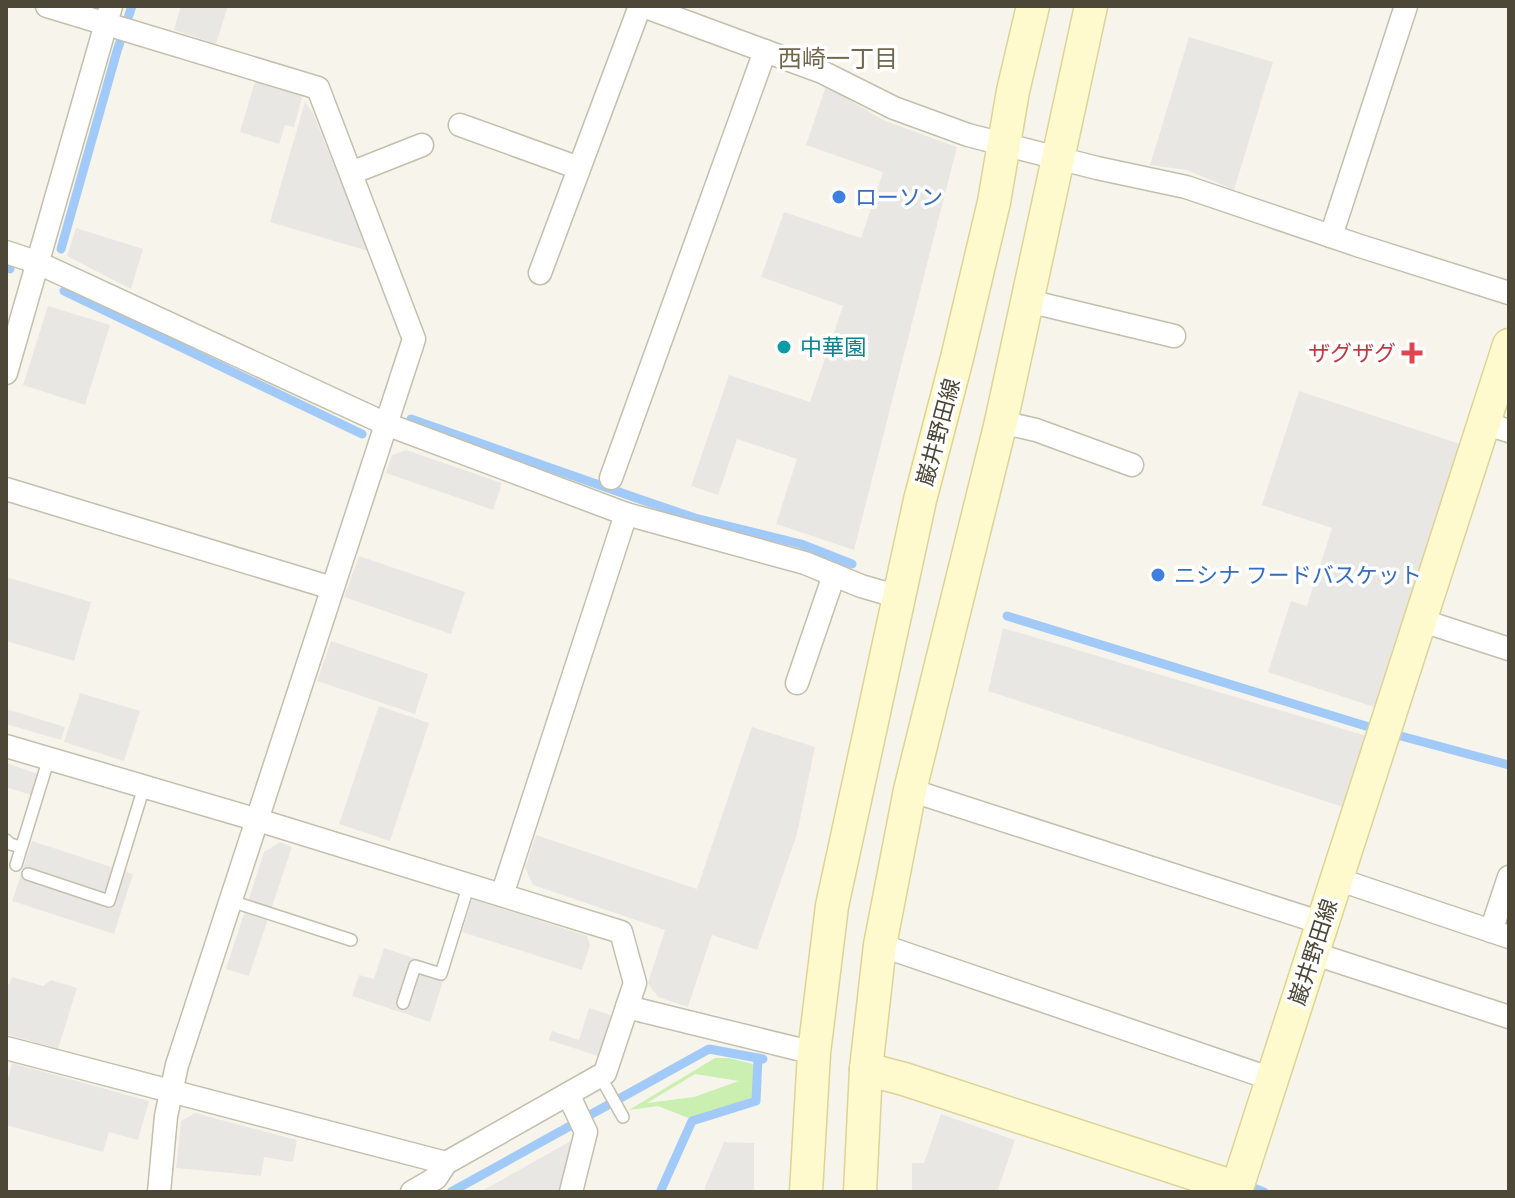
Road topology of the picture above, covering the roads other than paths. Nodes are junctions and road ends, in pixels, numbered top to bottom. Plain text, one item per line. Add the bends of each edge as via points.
1 (47, 6) edge
2 (1033, 6) edge
3 (1091, 6) edge
4 (1406, 6) edge
5 (646, 7) edge
6 (116, 22) edge
7 (765, 51) junction
8 (460, 125) dead end
9 (1004, 144) junction
10 (422, 145) dead end
11 (1058, 158) junction
12 (579, 168) junction
13 (351, 173) junction
14 (1331, 236) junction
15 (6, 252) edge
16 (36, 262) junction
17 (540, 273) dead end
18 (1509, 293) edge
19 (1028, 301) junction
20 (1174, 336) dead end
21 (1509, 345) edge
22 (6, 373) edge
23 (1001, 422) junction
24 (386, 424) junction
25 (1496, 427) edge
26 (1132, 465) dead end
27 (611, 478) dead end
28 (6, 489) edge
29 (626, 514) junction
30 (834, 575) junction
31 (332, 588) junction
32 (899, 597) junction
33 (1420, 620) junction
34 (1509, 649) edge
35 (797, 683) dead end
36 (6, 746) edge
37 (49, 758) junction
38 (144, 787) junction
39 (910, 790) junction
40 (258, 820) junction
41 (6, 840) edge
42 (21, 847) junction
43 (16, 865) dead end
44 (28, 874) dead end
45 (1509, 877) edge
46 (1337, 879) junction
47 (469, 884) junction
48 (502, 895) junction
49 (231, 901) junction
50 (1500, 934) edge
51 (1317, 938) junction
52 (351, 940) dead end
53 (880, 945) junction
54 (403, 1003) dead end
55 (627, 1007) junction
56 (1509, 1017) edge
57 (6, 1048) edge
58 (814, 1053) junction
59 (866, 1069) junction
60 (1272, 1079) junction
61 (604, 1083) junction
62 (170, 1092) junction
63 (572, 1102) junction
64 (621, 1113) dead end
65 (446, 1163) junction
66 (1236, 1190) edge
67 (159, 1192) edge
68 (412, 1192) edge
69 (571, 1192) edge
70 (806, 1192) edge
71 (860, 1192) edge

1 - 6 street
2 - 9 main road, 巌井野田線
3 - 11 main road
4 - 14 street
5 - 7 street
5 - 12 street
6 - 13 street via 318,88
6 - 16 street
7 - 9 street via 894,108
7 - 27 street
8 - 12 street
9 - 11 street
9 - 32 main road, 巌井野田線
10 - 13 street
11 - 14 street via 1186,187
11 - 19 main road
12 - 17 street
13 - 24 street via 414,339
14 - 18 street
15 - 16 street
16 - 22 street
16 - 24 street
19 - 20 street
19 - 23 main road
21 - 25 main road, 巌井野田線
23 - 26 street
23 - 39 main road
24 - 29 street
24 - 31 street
25 - 33 main road, 巌井野田線
28 - 31 street
29 - 30 street
29 - 48 street
30 - 32 street
30 - 35 street
31 - 40 street
32 - 58 main road, 巌井野田線 via 832,906
33 - 34 street
33 - 46 main road, 巌井野田線
36 - 37 street
37 - 38 street
37 - 42 lane
38 - 40 street
38 - 44 lane via 109,901
39 - 51 street
39 - 53 main road
40 - 47 street
40 - 49 street
41 - 42 lane
42 - 43 lane
45 - 50 street
46 - 50 street
46 - 51 main road, 巌井野田線
47 - 48 street
47 - 54 lane via 441,974 415,966
48 - 55 street via 621,932 635,983
49 - 52 lane
49 - 62 street
51 - 56 street
51 - 60 main road, 巌井野田線
53 - 59 main road
53 - 60 street
55 - 58 street
55 - 61 street
57 - 62 street
58 - 70 main road, 巌井野田線
59 - 66 main road, 巌井野田線
59 - 71 main road
60 - 66 main road, 巌井野田線
61 - 63 street
61 - 64 lane
62 - 65 street
62 - 67 street
63 - 65 street
63 - 69 street via 586,1132
65 - 68 street via 436,1178

